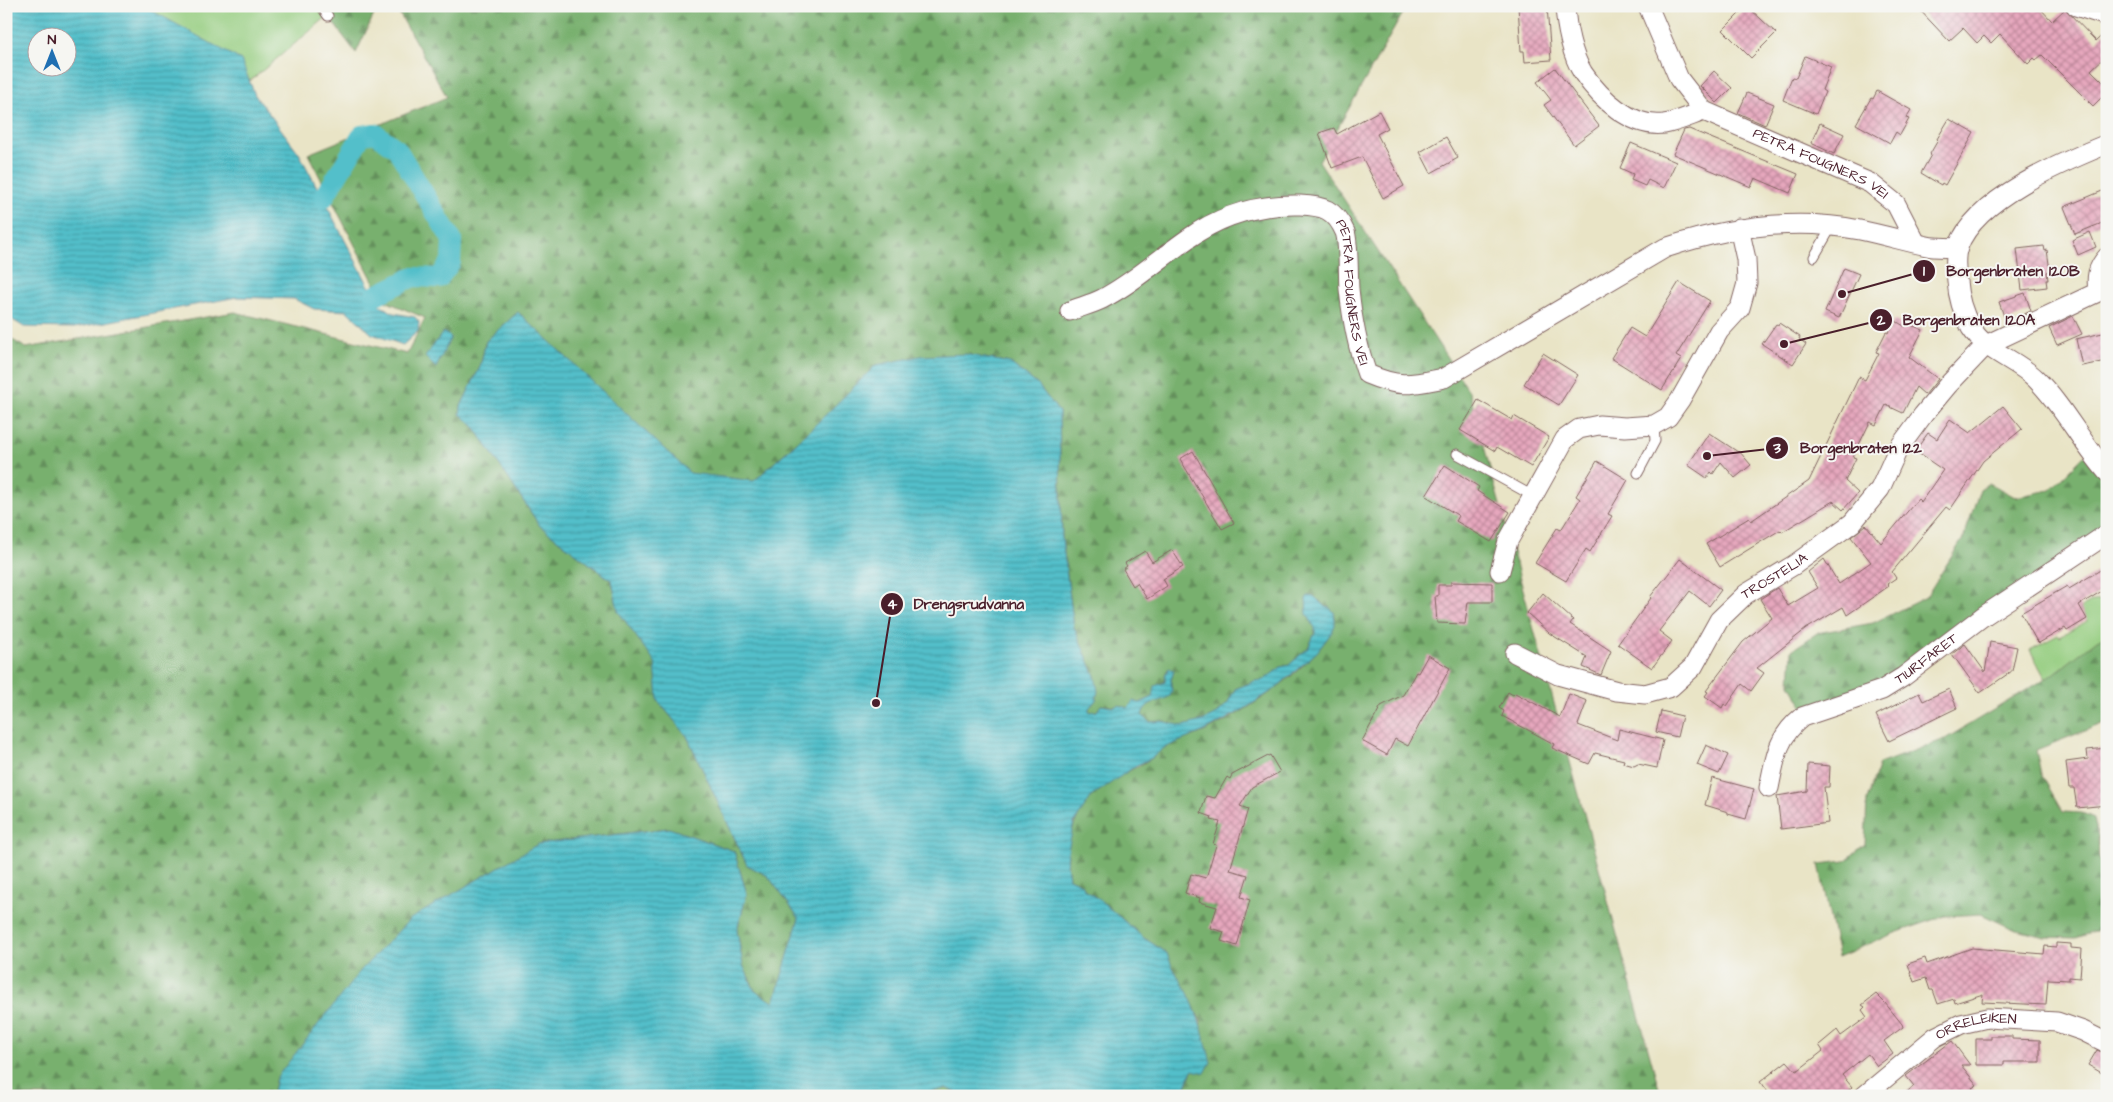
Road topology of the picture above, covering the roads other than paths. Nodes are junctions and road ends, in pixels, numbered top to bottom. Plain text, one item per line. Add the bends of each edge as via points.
1 (321, 6) edge
2 (1565, 6) edge
3 (1648, 6) edge
4 (2076, 6) edge
5 (328, 16) dead end
6 (2107, 16) edge
7 (1704, 111) junction
8 (2107, 144) edge
9 (1832, 226) junction
10 (1739, 228) junction
11 (1915, 241) junction
12 (1958, 248) junction
13 (1814, 257) dead end
14 (2107, 257) edge
15 (2102, 297) edge
16 (1070, 311) dead end
17 (1986, 346) junction
18 (1654, 425) junction
19 (1457, 454) dead end
20 (1638, 472) dead end
21 (2107, 472) edge
22 (1533, 496) junction
23 (2107, 534) edge
24 (1500, 571) dead end
25 (1515, 653) dead end
26 (1769, 788) dead end
27 (2107, 1043) edge
28 (1864, 1096) edge

1 - 5 lane
2 - 7 street via 1568,33 1583,72 1607,102 1633,120 1663,124
3 - 7 street, PETRA FOUGNERS VEI via 1679,78
4 - 6 street
7 - 11 street, PETRA FOUGNERS VEI via 1870,183 1896,204
8 - 12 street via 1999,197 1974,220
9 - 10 street, PETRA FOUGNERS VEI via 1779,224
9 - 11 street, PETRA FOUGNERS VEI
9 - 13 lane
10 - 16 street, PETRA FOUGNERS VEI via 1665,248 1444,378 1414,384 1389,383 1367,374 1353,318 1345,233 1337,219 1324,207 1265,206 1239,213 1191,237 1102,299
10 - 18 street via 1747,283 1740,308 1719,331 1668,418
11 - 12 street via 1928,246
12 - 17 street via 1955,267 1958,298 1971,328
14 - 15 street via 2099,266 2096,279
15 - 17 street
17 - 21 street via 2035,377 2065,412
17 - 25 street, TROSTELIA via 1923,415 1898,449 1880,489 1852,524 1746,594 1720,620 1693,667 1671,687 1645,694 1617,690 1558,675
18 - 20 lane via 1656,442
18 - 22 street via 1625,427 1599,424 1579,429 1565,439
19 - 22 lane
22 - 24 street via 1508,541
23 - 26 street, TIURFARET via 1982,617 1882,690 1802,717 1779,743
27 - 28 street, ORRELEIKEN via 2057,1022 1988,1018 1961,1024 1935,1036

